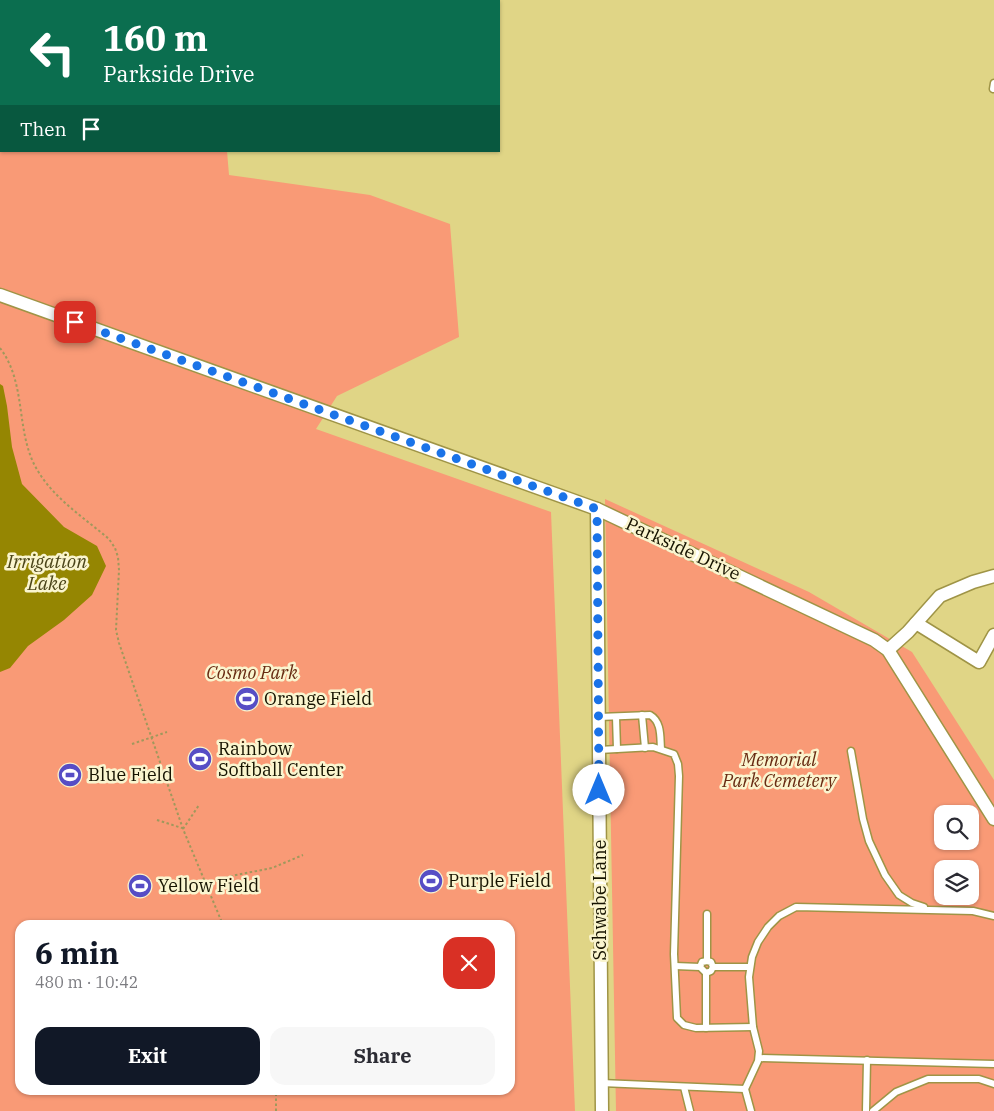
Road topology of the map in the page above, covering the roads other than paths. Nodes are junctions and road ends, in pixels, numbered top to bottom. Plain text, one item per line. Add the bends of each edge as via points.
1 (0, 295) edge
2 (597, 509) junction
3 (994, 576) edge
4 (916, 622) junction
5 (994, 635) edge
6 (888, 650) junction
7 (642, 715) junction
8 (598, 717) junction
9 (616, 717) junction
10 (645, 748) junction
11 (617, 749) junction
12 (661, 749) junction
13 (599, 750) junction
14 (851, 751) dead end
15 (994, 819) edge
16 (932, 910) junction
17 (707, 914) dead end
18 (994, 916) edge
19 (707, 961) junction
20 (675, 966) junction
21 (700, 967) junction
22 (713, 967) junction
23 (750, 967) junction
24 (706, 973) junction
25 (752, 1027) junction
26 (706, 1028) junction
27 (758, 1058) junction
28 (867, 1060) junction
29 (994, 1064) edge
30 (601, 1083) junction
31 (994, 1084) edge
32 (684, 1087) junction
33 (745, 1089) junction
34 (602, 1111) edge
35 (690, 1111) edge
36 (751, 1111) edge
37 (866, 1111) edge
38 (873, 1111) edge

1 - 2 street, Parkside Drive
2 - 6 street, Parkside Drive via 874,640
2 - 8 street, Schwabe Lane
3 - 4 street via 940,596
4 - 5 street via 979,662
4 - 6 street
6 - 15 street, Parkside Drive
7 - 9 lane
7 - 10 lane
7 - 12 lane via 656,718
8 - 9 lane
8 - 13 street, Schwabe Lane
9 - 11 lane
10 - 11 lane
10 - 12 lane
11 - 13 lane
12 - 20 lane via 674,754 679,776
13 - 30 street, Schwabe Lane
14 - 16 lane via 869,841 885,875 899,895
16 - 18 lane
16 - 23 lane via 796,907 779,916 768,927 758,942
17 - 19 lane
19 - 21 lane
19 - 22 lane
20 - 21 lane
20 - 26 lane via 677,1018 684,1026
21 - 24 lane
22 - 23 lane
22 - 24 lane
23 - 25 lane
24 - 26 lane
25 - 26 lane
25 - 27 lane
27 - 28 lane
27 - 33 lane
28 - 29 lane
28 - 37 lane
30 - 32 lane
30 - 34 street, Schwabe Lane
31 - 38 lane via 979,1079 928,1079 896,1092
32 - 33 lane
32 - 35 lane
33 - 36 lane

